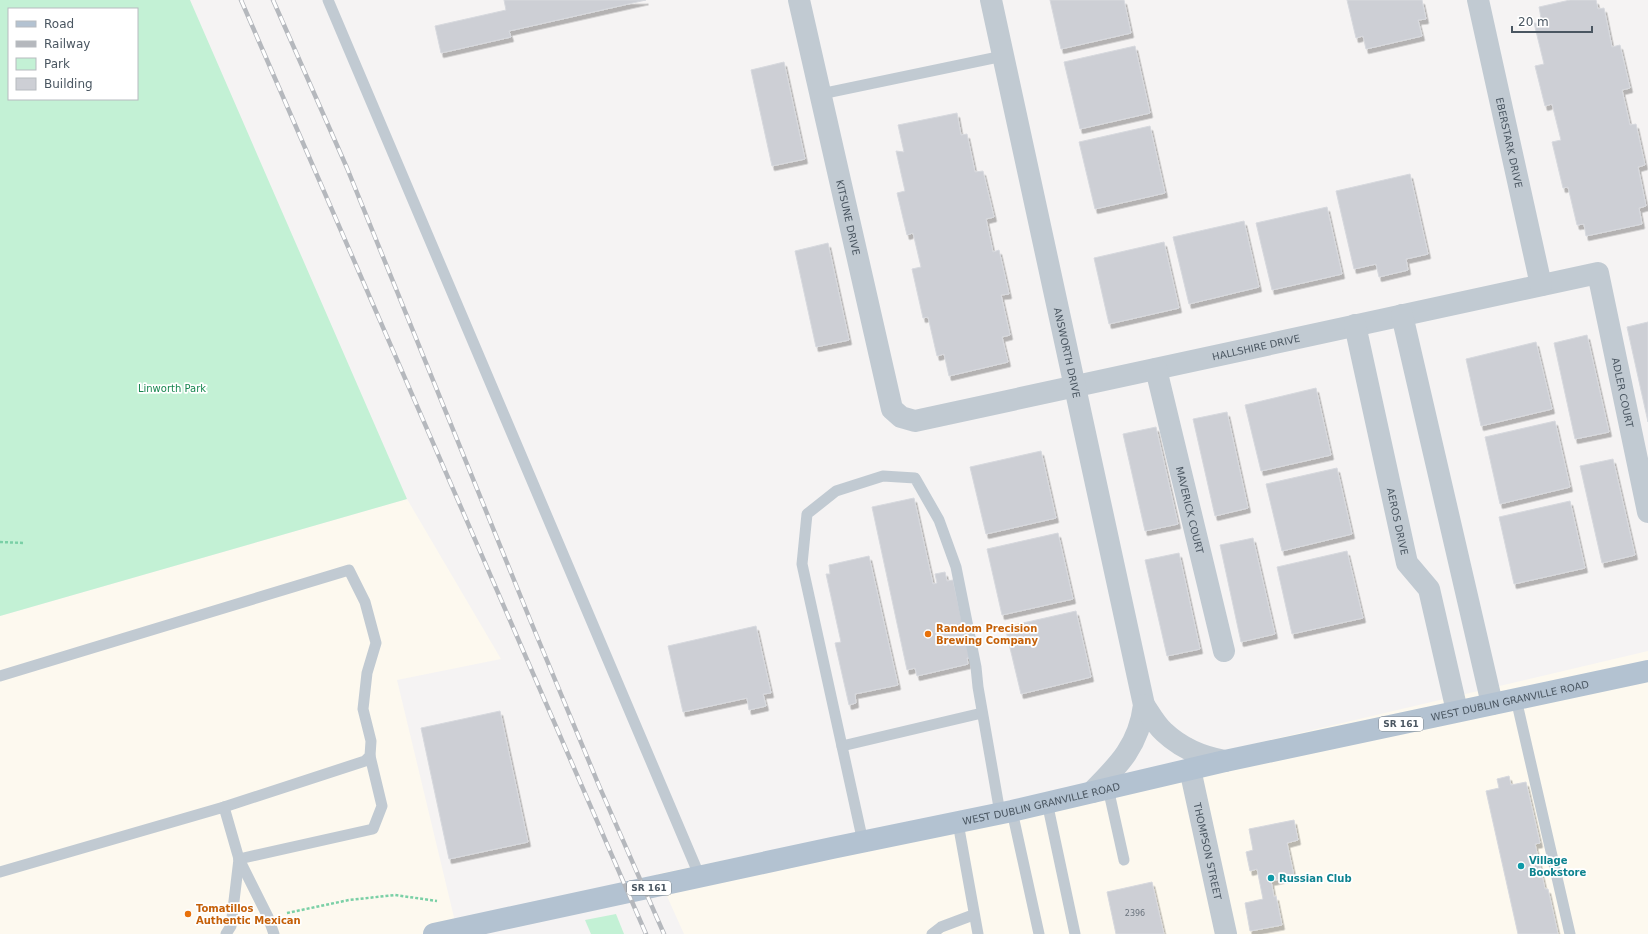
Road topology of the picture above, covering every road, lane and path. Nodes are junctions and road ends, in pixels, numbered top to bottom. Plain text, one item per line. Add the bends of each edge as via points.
1 (328, 0) edge
2 (799, 0) edge
3 (991, 0) edge
4 (1478, 0) edge
5 (1003, 56) junction
6 (820, 94) junction
7 (1598, 273) joint
8 (1541, 285) junction
9 (1402, 315) junction
10 (1355, 325) junction
11 (1156, 369) junction
12 (1074, 387) junction
13 (915, 421) joint
14 (1648, 512) edge
15 (0, 542) edge
16 (24, 543) dead end
17 (1224, 651) dead end
18 (1648, 671) edge
19 (0, 676) edge
20 (1516, 699) junction
21 (1492, 704) junction
22 (1144, 705) junction
23 (1457, 711) junction
24 (982, 713) junction
25 (842, 746) junction
26 (370, 756) junction
27 (1225, 761) junction
28 (1190, 769) junction
29 (1100, 790) junction
30 (1047, 802) junction
31 (224, 807) junction
32 (1006, 812) junction
33 (958, 823) junction
34 (863, 842) junction
35 (239, 859) junction
36 (1124, 860) dead end
37 (0, 872) edge
38 (700, 877) junction
39 (437, 901) dead end
40 (973, 915) junction
41 (268, 917) junction
42 (466, 931) edge
43 (226, 934) edge
44 (274, 934) edge
45 (434, 934) edge
46 (932, 934) edge
47 (978, 934) edge
48 (1039, 934) edge
49 (1075, 934) edge
50 (1226, 934) edge
51 (1570, 934) edge

1 - 38 lane
2 - 6 street, KITSUNE DRIVE
3 - 5 street, ANSWORTH DRIVE
4 - 8 street, EBERSTARK DRIVE
5 - 6 lane
5 - 12 street, ANSWORTH DRIVE
6 - 13 street, KITSUNE DRIVE via 892,409 901,417
7 - 8 street, HALLSHIRE DRIVE
7 - 14 street, ADLER COURT
8 - 9 street, HALLSHIRE DRIVE
9 - 10 street, HALLSHIRE DRIVE
9 - 21 street
10 - 11 street, HALLSHIRE DRIVE
10 - 23 street, AEROS DRIVE via 1407,563 1429,589
11 - 12 street, HALLSHIRE DRIVE
11 - 17 street, MAVERICK COURT
12 - 13 street, HALLSHIRE DRIVE
12 - 22 street, ANSWORTH DRIVE
15 - 16 path
18 - 20 main road, WEST DUBLIN GRANVILLE ROAD / SR 161
19 - 26 lane via 349,570 365,602 376,643 367,673 363,709 371,741
20 - 21 main road, WEST DUBLIN GRANVILLE ROAD / SR 161
20 - 51 lane
21 - 23 main road, WEST DUBLIN GRANVILLE ROAD / SR 161
22 - 27 street, ANSWORTH DRIVE via 1164,732 1188,750
22 - 29 street, ANSWORTH DRIVE via 1133,744
23 - 27 main road, WEST DUBLIN GRANVILLE ROAD / SR 161
24 - 25 lane
24 - 25 lane via 976,667 956,567 939,520 915,478 883,476 836,491 807,514 802,564
24 - 32 lane
25 - 34 lane
26 - 31 lane via 365,761
26 - 35 lane via 382,806 373,829
27 - 28 main road, WEST DUBLIN GRANVILLE ROAD / SR 161
28 - 29 main road, WEST DUBLIN GRANVILLE ROAD / SR 161
28 - 50 street, THOMPSON STREET
29 - 30 main road, WEST DUBLIN GRANVILLE ROAD / SR 161
29 - 36 lane
30 - 32 main road, WEST DUBLIN GRANVILLE ROAD / SR 161
30 - 49 lane
31 - 35 lane
31 - 37 lane
32 - 33 main road, WEST DUBLIN GRANVILLE ROAD / SR 161
32 - 48 lane
33 - 34 main road, WEST DUBLIN GRANVILLE ROAD / SR 161
33 - 40 lane
34 - 38 main road, WEST DUBLIN GRANVILLE ROAD / SR 161
35 - 41 lane
35 - 43 lane via 231,926
38 - 42 main road, WEST DUBLIN GRANVILLE ROAD / SR 161
39 - 41 path via 395,895 349,900
40 - 46 lane via 941,927
40 - 47 lane
41 - 44 lane
42 - 45 main road, WEST DUBLIN GRANVILLE ROAD / SR 161

